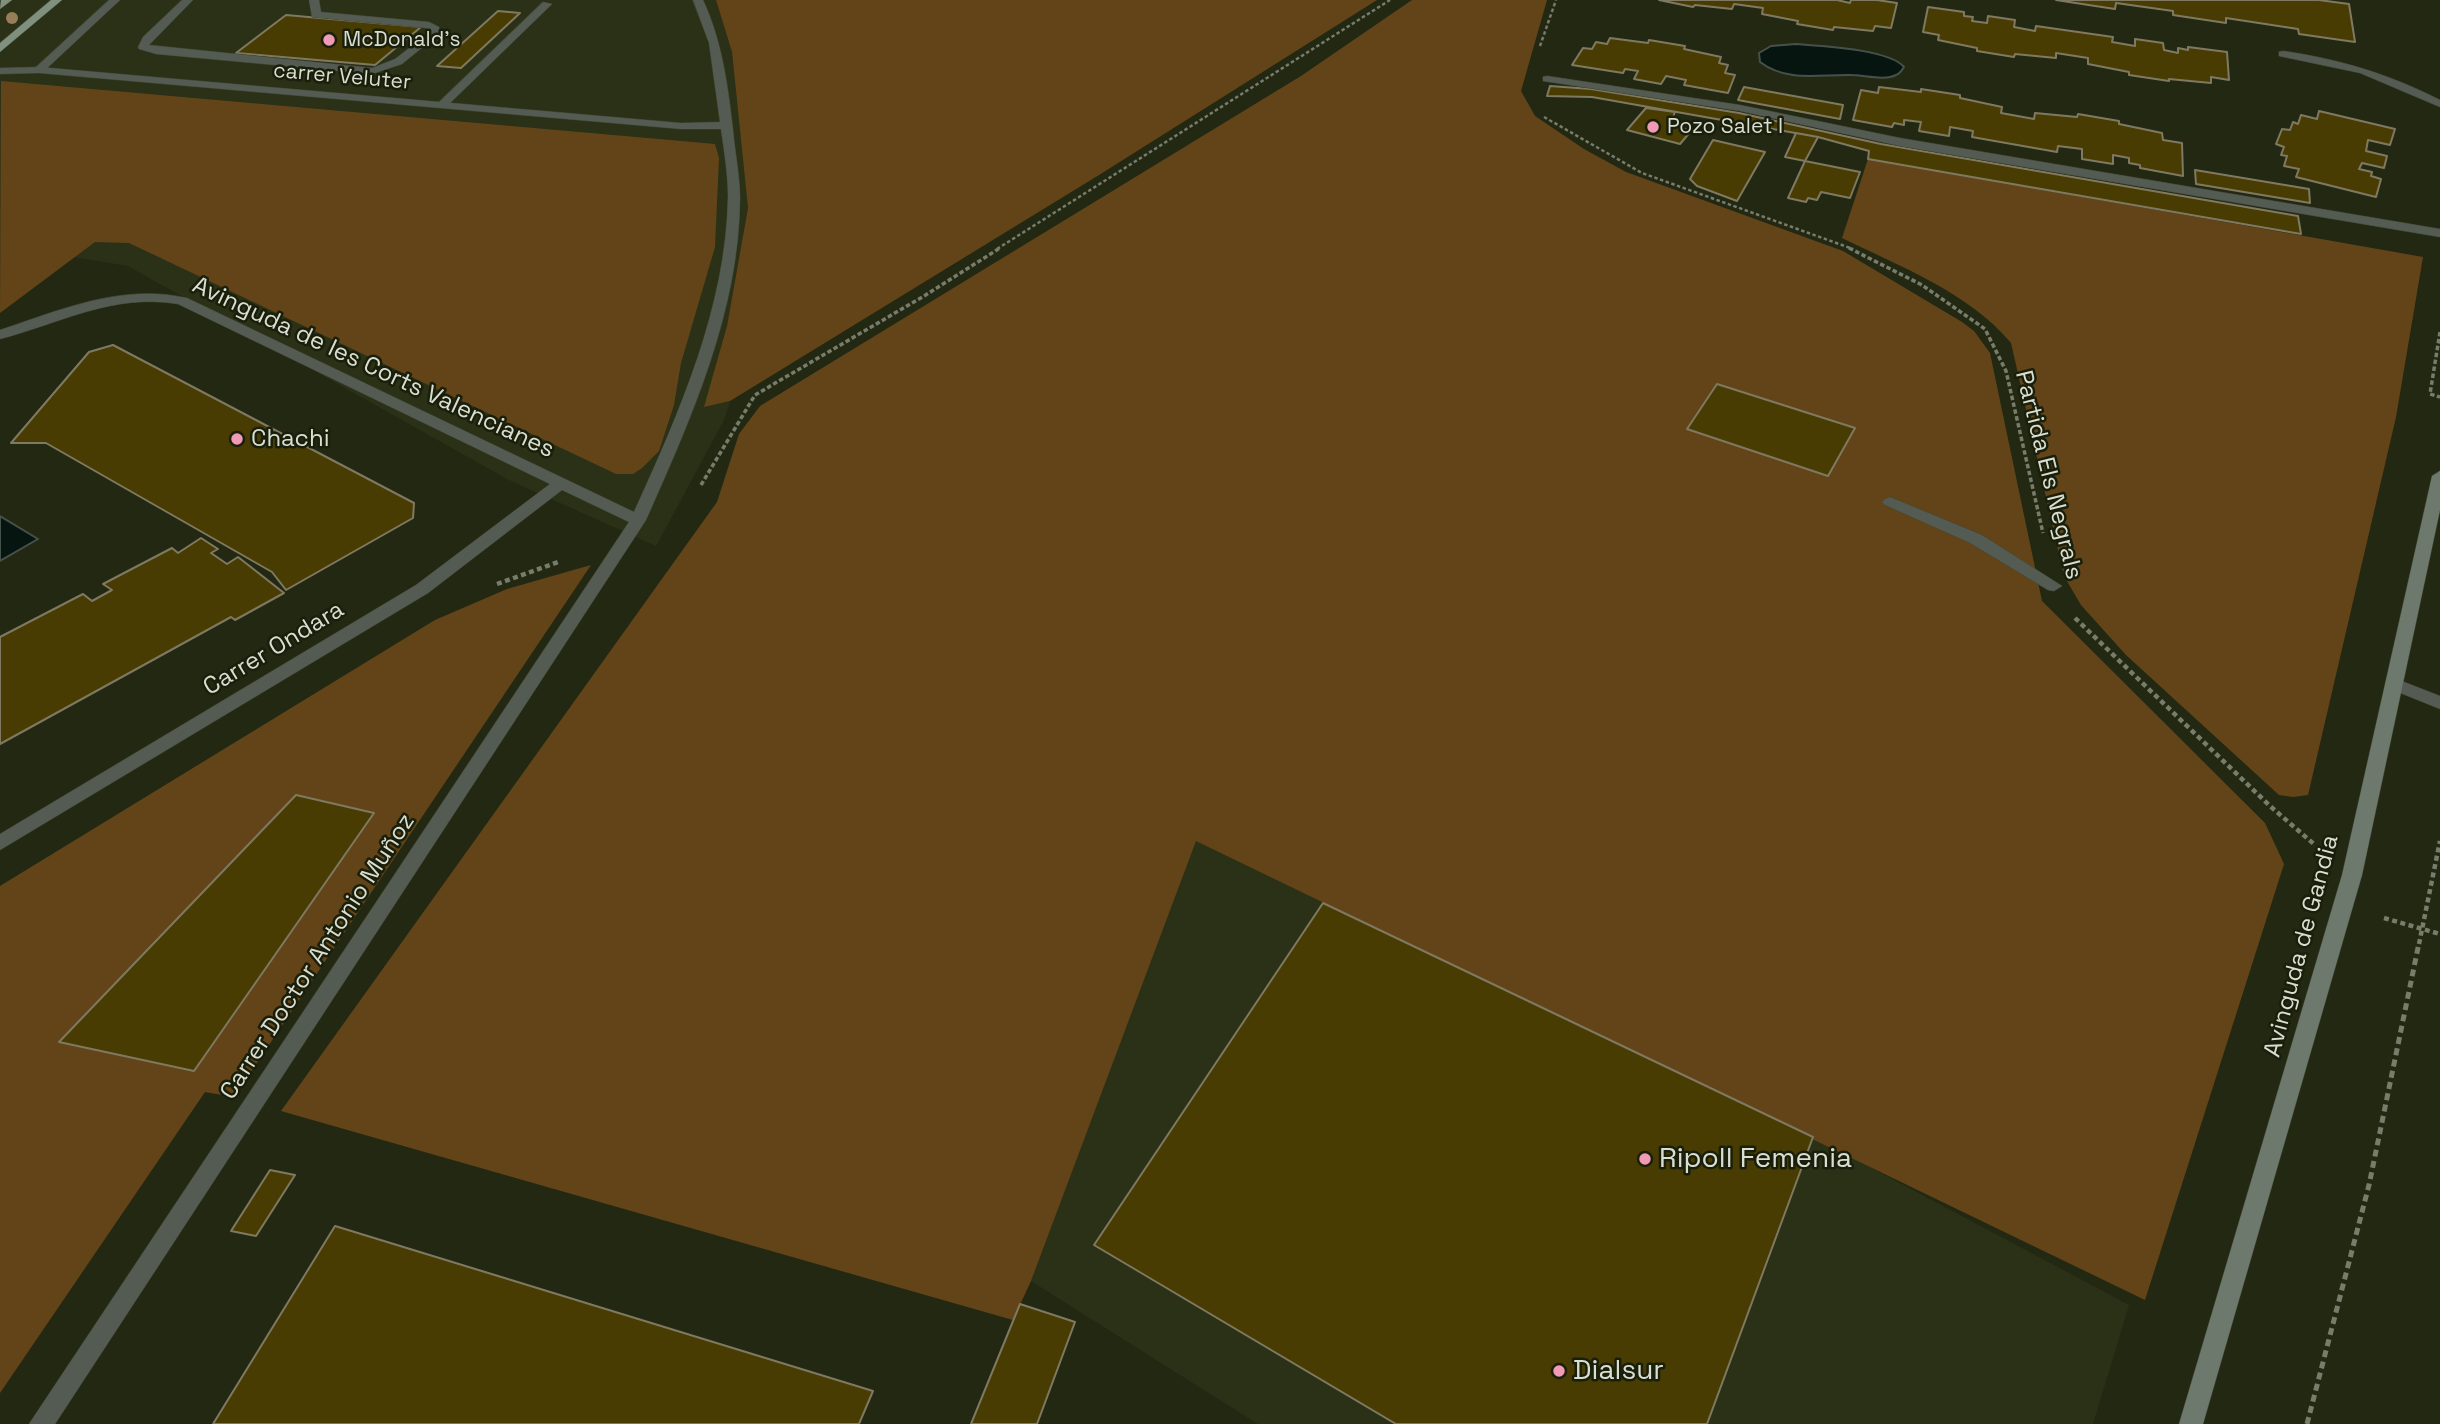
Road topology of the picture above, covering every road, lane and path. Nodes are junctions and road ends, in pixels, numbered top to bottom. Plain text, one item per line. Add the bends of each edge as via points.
1 (7, 0) edge
2 (57, 0) edge
3 (115, 0) edge
4 (188, 0) edge
5 (314, 0) edge
6 (698, 0) edge
7 (1390, 0) edge
8 (1556, 0) edge
9 (547, 4) dead end
10 (0, 6) edge
11 (0, 49) edge
12 (1539, 49) dead end
13 (2283, 54) dead end
14 (39, 70) junction
15 (0, 71) edge
16 (1547, 79) dead end
17 (2440, 104) edge
18 (442, 105) junction
19 (1542, 115) dead end
20 (726, 125) junction
21 (2440, 233) edge
22 (2440, 332) edge
23 (0, 335) edge
24 (2440, 397) edge
25 (2440, 476) edge
26 (562, 482) junction
27 (701, 485) dead end
28 (1890, 502) dead end
29 (638, 520) junction
30 (618, 550) junction
31 (2054, 586) junction
32 (487, 588) dead end
33 (2394, 684) junction
34 (2440, 703) edge
35 (2440, 841) edge
36 (0, 843) edge
37 (2352, 875) junction
38 (2342, 906) junction
39 (2422, 928) junction
40 (2440, 934) edge
41 (41, 1424) edge
42 (2191, 1424) edge
43 (2307, 1424) edge

1 - 10 main road
2 - 11 main road
3 - 14 street
4 - 5 street via 143,47 372,71 401,62 435,33 429,25 316,15
6 - 20 street, Carrer Doctor Antonio Muñoz via 709,21 721,73
7 - 27 path via 924,296 755,395
8 - 12 path
9 - 18 street
13 - 17 street via 2355,66
14 - 15 street, carrer Veluter
14 - 18 street, carrer Veluter
16 - 21 street via 1740,108 1900,142
18 - 20 street, carrer Veluter via 681,126
19 - 31 path, Partida Els Negrals via 1642,173 1858,251 1922,285 1985,329 2006,371
20 - 29 street, Carrer Doctor Antonio Muñoz via 734,198 729,257 687,403
22 - 24 path via 2430,394
23 - 26 street, Avinguda de les Corts Valencianes via 103,302 145,295 182,301
25 - 33 main road, Avinguda de Gandia
26 - 29 street, Avinguda de les Corts Valencianes
26 - 36 street, Carrer Ondara via 422,589
28 - 31 street via 1976,539
29 - 30 street, Carrer Doctor Antonio Muñoz
30 - 32 path via 589,551
30 - 41 street, Carrer Doctor Antonio Muñoz
31 - 37 path, Partida Els Negrals via 2071,614 2270,806
33 - 34 street
33 - 37 main road, Avinguda de Gandia
35 - 39 path
37 - 38 main road, Avinguda de Gandia
38 - 39 path
38 - 42 main road, Avinguda de Gandia
39 - 40 path
39 - 43 path via 2369,1185

